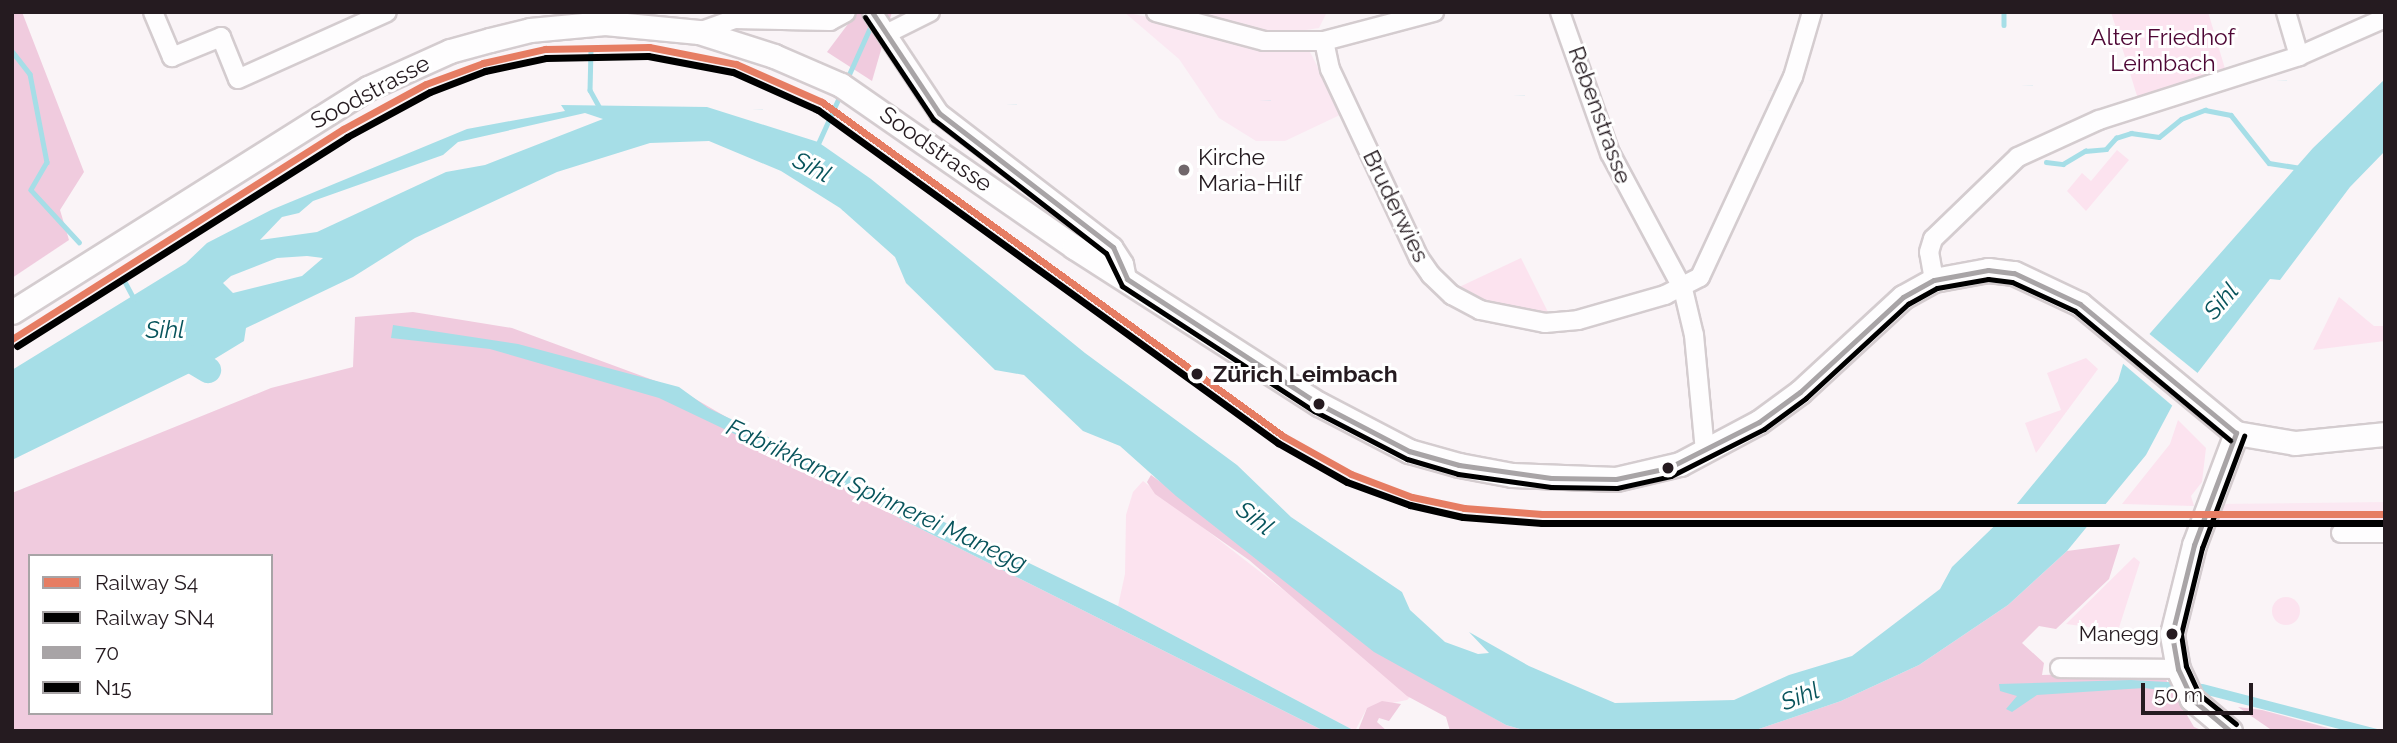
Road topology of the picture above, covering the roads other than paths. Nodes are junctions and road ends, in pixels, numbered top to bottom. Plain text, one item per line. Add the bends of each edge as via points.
1 (153, 12) edge
2 (387, 12) edge
3 (846, 12) edge
4 (930, 12) edge
5 (1156, 12) edge
6 (1434, 12) edge
7 (1560, 12) edge
8 (1812, 12) edge
9 (2286, 12) edge
10 (2385, 18) edge
11 (880, 23) edge
12 (699, 33) junction
13 (1324, 41) junction
14 (2300, 56) junction
15 (1127, 279) junction
16 (1934, 280) junction
17 (1684, 289) junction
18 (12, 312) edge
19 (2236, 433) junction
20 (2385, 434) edge
21 (1705, 451) junction
22 (2341, 533) dead end
23 (2385, 533) edge
24 (2060, 668) dead end
25 (2180, 673) junction
26 (2230, 731) edge

1 - 2 street via 172,57 221,37 238,79
3 - 12 street via 830,20 734,19
4 - 11 street
5 - 13 street via 1264,41
6 - 13 street
7 - 17 street, Rebenstrasse via 1610,152
8 - 17 street via 1793,77 1700,277
9 - 14 street
10 - 14 street
11 - 15 street via 939,113 1113,247
12 - 15 main road, Soodstrasse via 774,56 847,89
12 - 18 main road, Soodstrasse via 605,23 567,25 450,51 357,95
13 - 17 street, Bruderwies via 1330,69 1419,258 1452,295 1509,319 1545,323 1578,320
14 - 16 street via 2099,120 2018,157 1933,239 1929,252
15 - 21 main road, Soodstrasse via 1319,404 1409,451 1512,475 1616,479 1668,468
16 - 19 main road, Soodstrasse via 1960,272 2014,272 2080,304
16 - 21 main road, Soodstrasse via 1903,297 1800,392 1759,422
17 - 21 street, Rebenstrasse via 1694,335
19 - 20 main road via 2295,443
19 - 25 main road via 2208,502 2175,610 2172,634
22 - 23 street
24 - 25 street
25 - 26 main road via 2192,699

